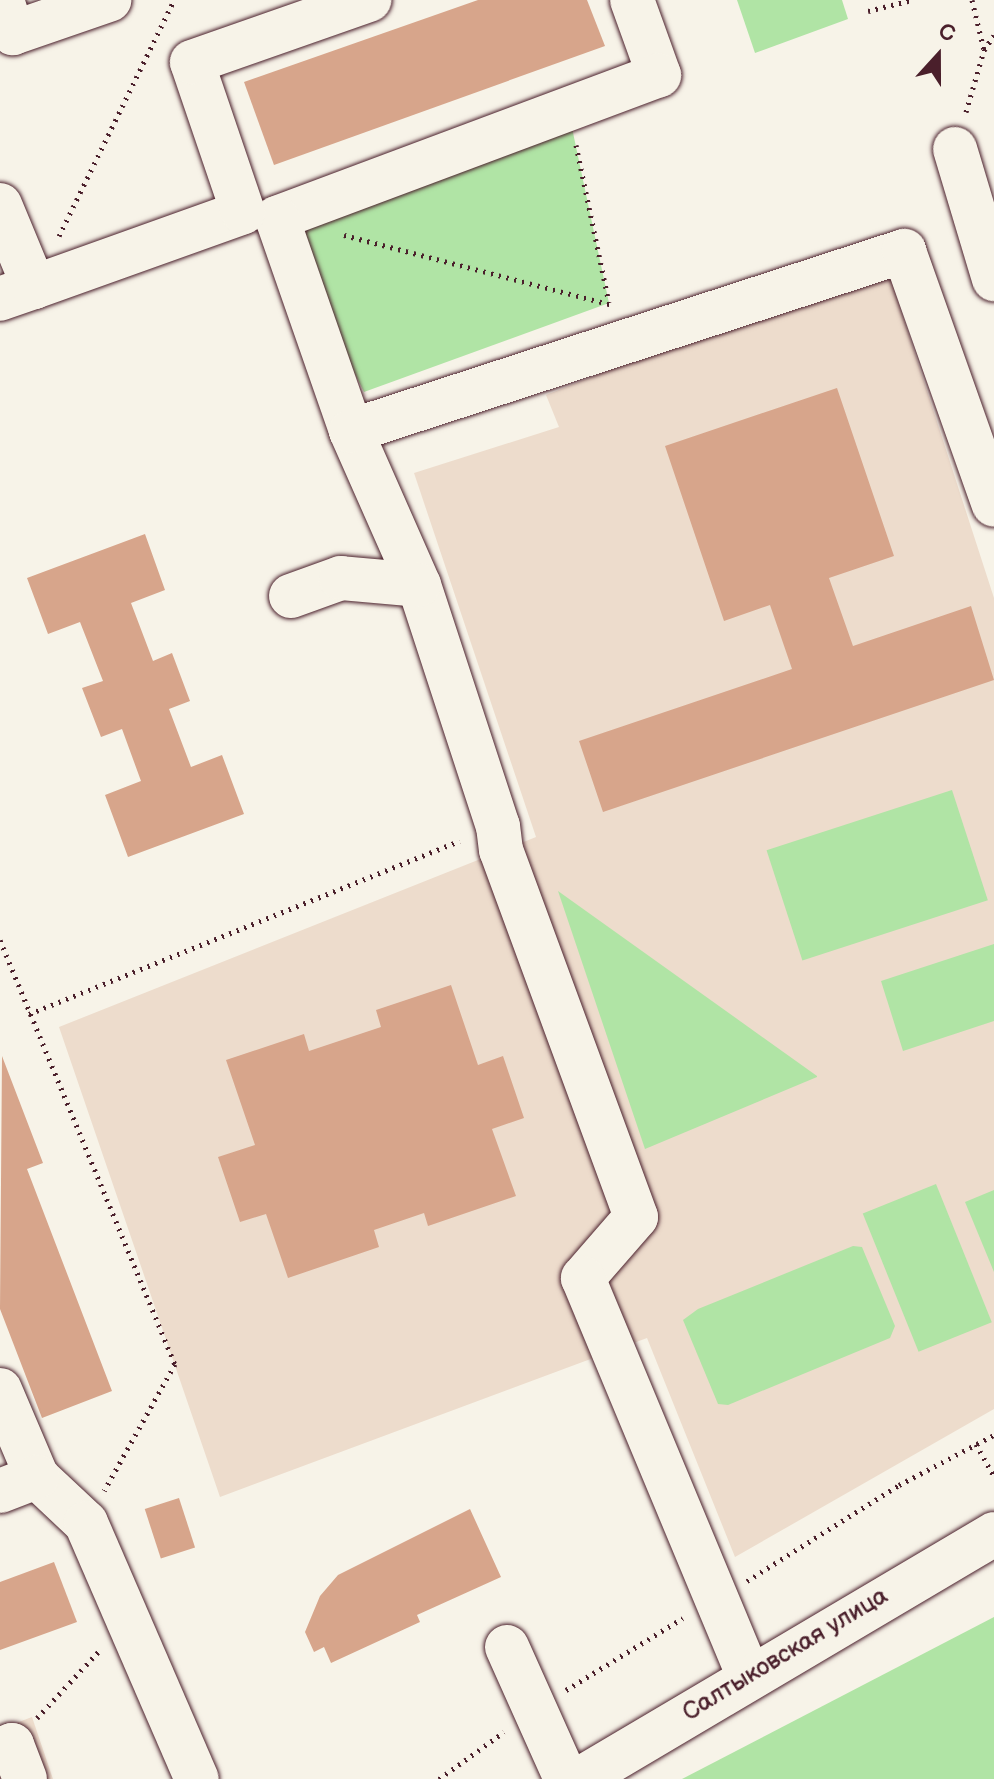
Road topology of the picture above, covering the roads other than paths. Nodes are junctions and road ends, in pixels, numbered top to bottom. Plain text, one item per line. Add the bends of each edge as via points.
1 (2, 0) edge
2 (109, 0) edge
3 (369, 0) edge
4 (632, 0) edge
5 (955, 149) road end
6 (0, 205) edge
7 (994, 279) edge
8 (17, 293) edge
9 (978, 410) edge
10 (351, 431) junction
11 (994, 505) edge
12 (419, 585) junction
13 (291, 596) dead end
14 (0, 1390) edge
15 (18, 1484) edge
16 (994, 1534) edge
17 (507, 1647) dead end
18 (748, 1675) junction
19 (197, 1779) edge
20 (566, 1779) edge
21 (580, 1779) edge

1 - 2 street via 13,33
3 - 8 street via 192,62 243,212
4 - 10 street via 659,75 277,218
5 - 7 street
6 - 8 street
9 - 10 street via 904,251
9 - 11 street
10 - 12 street
12 - 13 street via 341,578
12 - 18 street via 498,826 501,850 636,1217 583,1278
14 - 15 street
15 - 19 street via 86,1523
16 - 18 street, Салтыковская улица
17 - 20 street
18 - 21 street, Салтыковская улица

